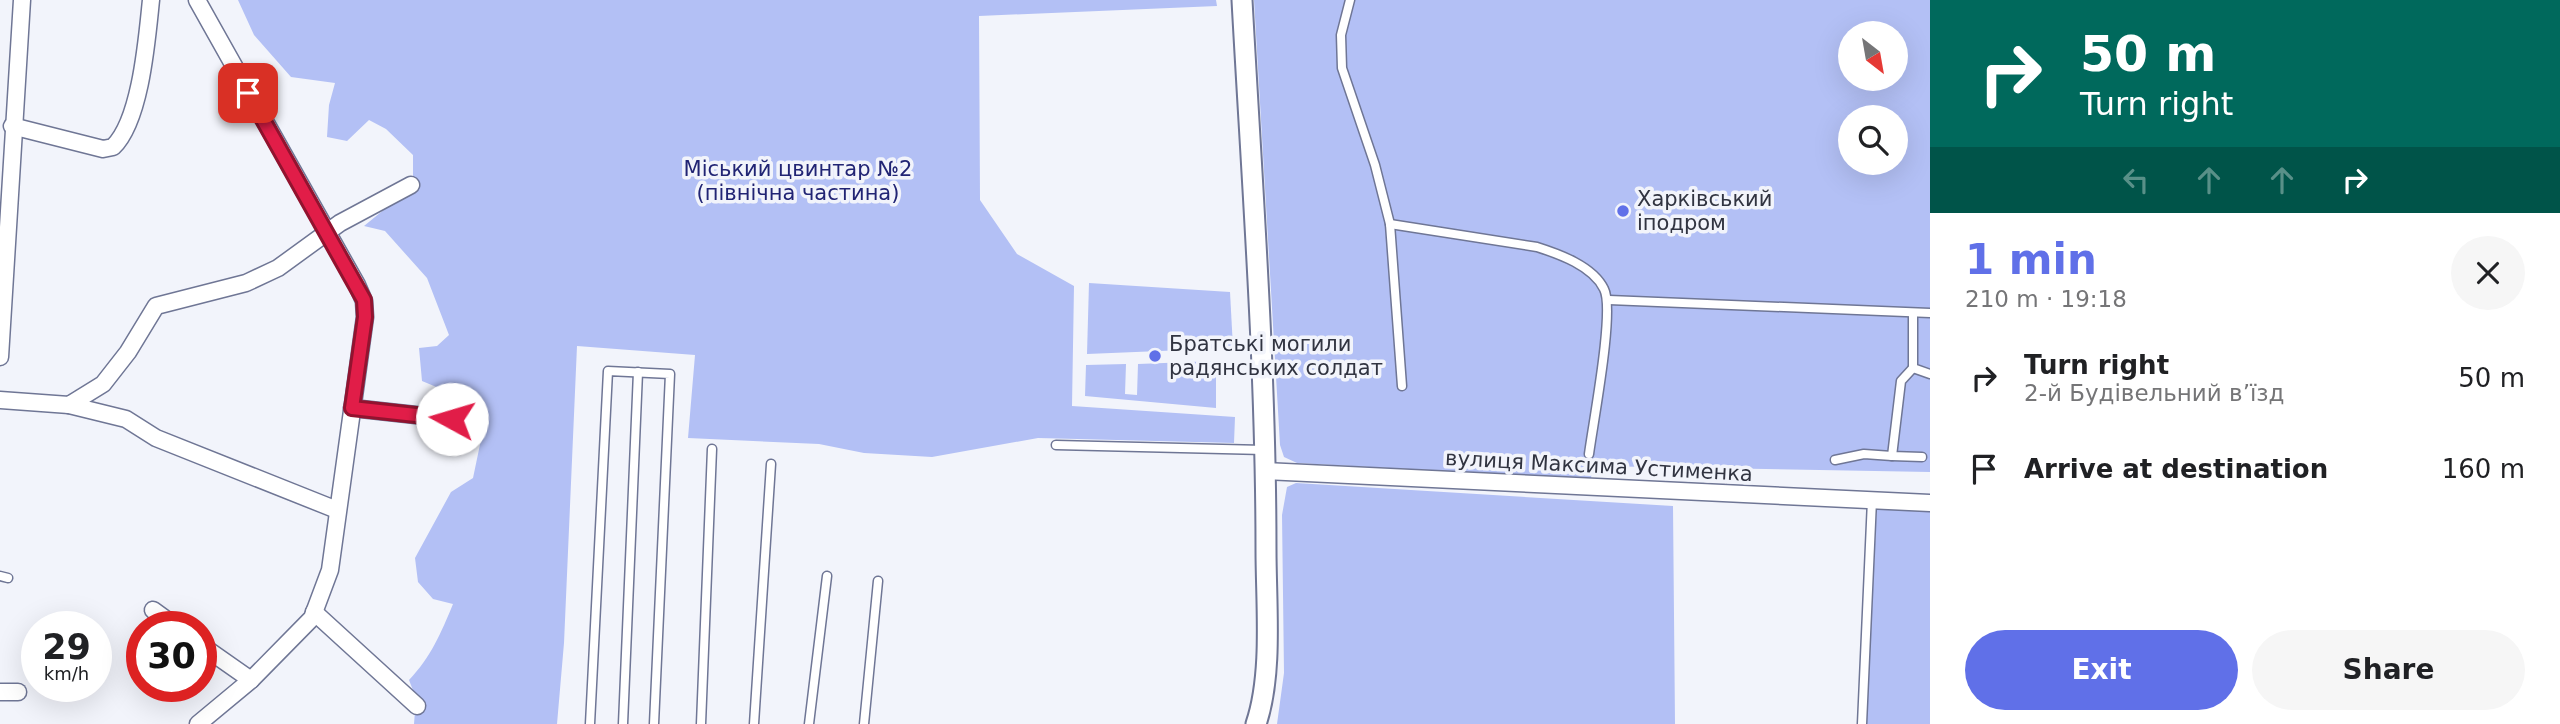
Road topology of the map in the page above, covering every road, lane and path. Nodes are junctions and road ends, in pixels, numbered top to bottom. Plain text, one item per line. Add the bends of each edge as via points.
1 (22, 0) edge
2 (151, 0) edge
3 (197, 0) edge
4 (1242, 0) edge
5 (1350, 0) edge
6 (12, 126) junction
7 (411, 185) dead end
8 (1390, 224) junction
9 (326, 234) junction
10 (1609, 300) junction
11 (1913, 313) junction
12 (1930, 313) edge
13 (0, 357) edge
14 (1913, 368) junction
15 (638, 372) junction
16 (1930, 374) edge
17 (1402, 386) dead end
18 (0, 400) edge
19 (69, 405) junction
20 (352, 408) junction
21 (452, 419) dead end
22 (1056, 445) dead end
23 (712, 449) dead end
24 (1264, 450) junction
25 (1588, 454) dead end
26 (1892, 456) junction
27 (1922, 457) dead end
28 (1835, 460) dead end
29 (771, 464) dead end
30 (1266, 471) junction
31 (1872, 500) junction
32 (1930, 503) edge
33 (337, 510) junction
34 (827, 576) dead end
35 (878, 581) dead end
36 (314, 612) junction
37 (217, 656) edge
38 (251, 680) junction
39 (0, 692) edge
40 (18, 692) dead end
41 (417, 706) dead end
42 (198, 724) edge
43 (590, 724) edge
44 (623, 724) edge
45 (654, 724) edge
46 (701, 724) edge
47 (754, 724) edge
48 (809, 724) edge
49 (864, 724) edge
50 (1256, 724) edge
51 (1862, 724) edge

1 - 6 street
2 - 6 street via 140,82 128,121 113,147 103,149
3 - 9 street
4 - 24 street
5 - 8 lane via 1341,35 1342,68
6 - 13 street
7 - 9 street
8 - 10 lane via 1559,254 1596,277
8 - 17 lane
9 - 19 street via 278,268 246,283 156,306 103,384
9 - 20 street via 364,300
10 - 11 lane
10 - 25 lane
11 - 12 lane
11 - 14 lane
14 - 16 lane
14 - 26 lane via 1901,381
15 - 43 lane via 608,371
15 - 44 lane
15 - 45 lane via 670,374
18 - 19 street
19 - 33 street via 126,419 156,438
20 - 21 street
20 - 33 street
22 - 24 lane
23 - 46 lane
24 - 30 street
26 - 27 lane
26 - 28 lane via 1864,454
29 - 47 lane
30 - 31 street, вулиця Максима Устименка
30 - 50 street via 1266,646
31 - 32 street, вулиця Максима Устименка
31 - 51 lane
33 - 36 street via 330,570
34 - 48 lane
35 - 49 lane
36 - 38 street
36 - 41 street
37 - 38 street
38 - 42 street
39 - 40 street

